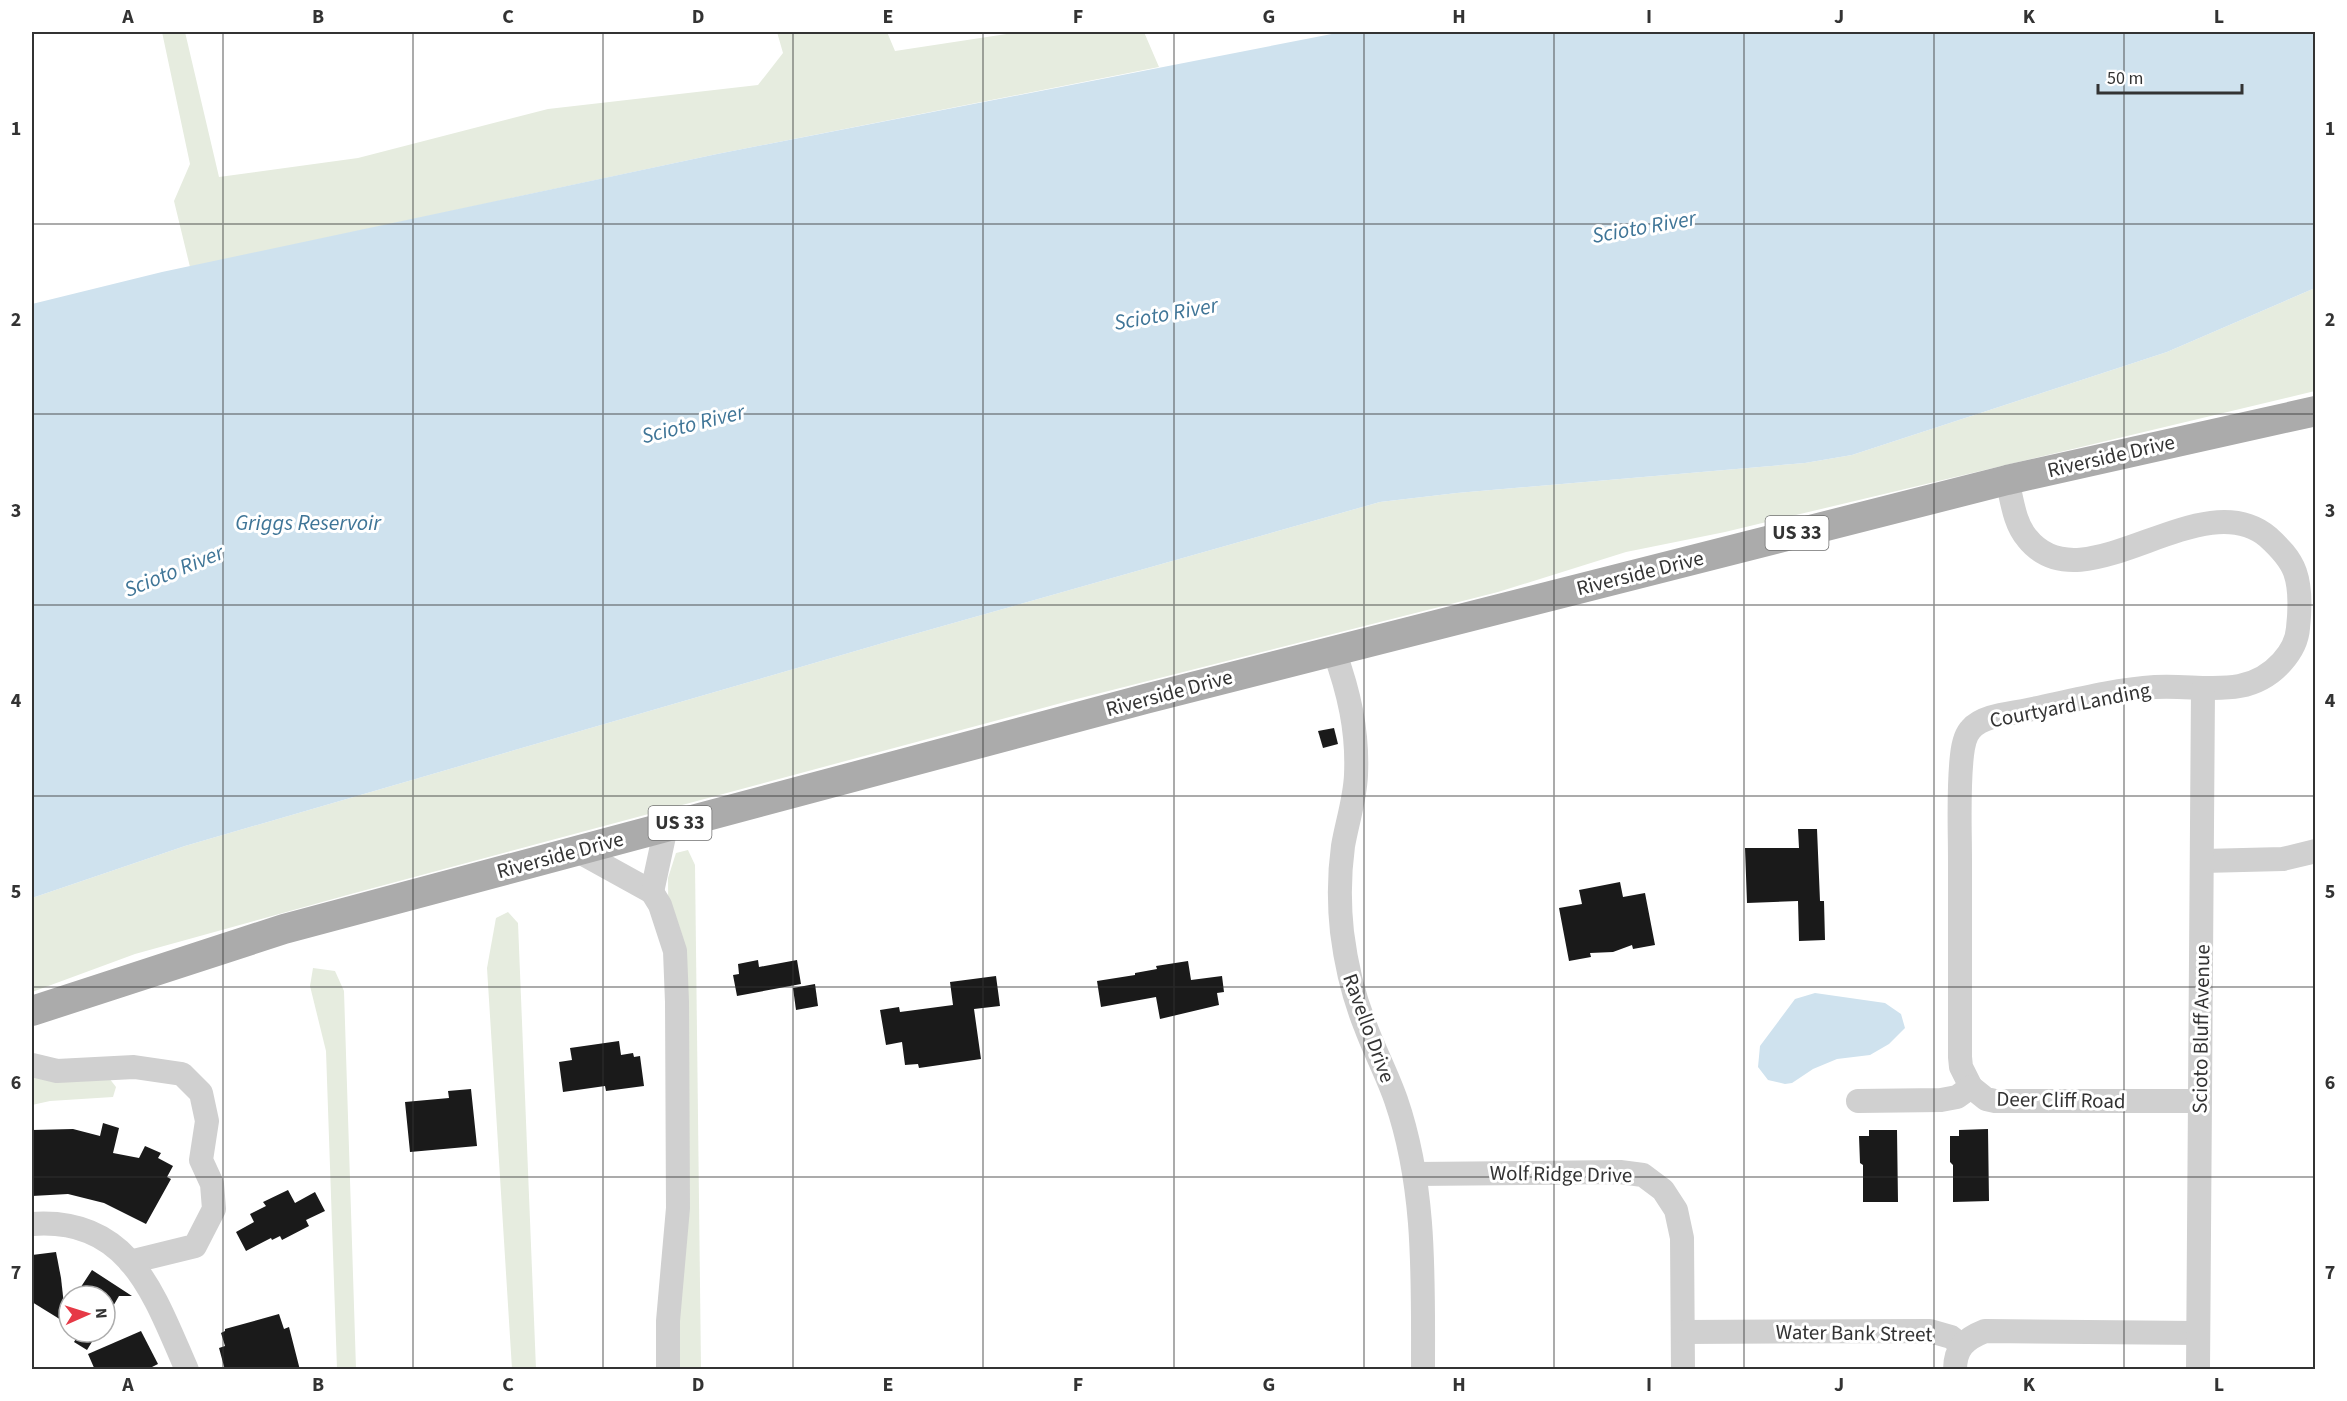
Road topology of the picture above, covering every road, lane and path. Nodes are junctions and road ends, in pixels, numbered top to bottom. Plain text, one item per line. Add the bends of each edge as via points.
1 (2316, 411) edge
2 (2007, 480) junction
3 (1334, 651) junction
4 (2203, 689) junction
5 (666, 827) junction
6 (576, 850) junction
7 (2316, 851) edge
8 (2203, 861) junction
9 (652, 892) junction
10 (32, 1011) edge
11 (32, 1065) edge
12 (1971, 1087) junction
13 (1858, 1101) dead end
14 (2200, 1101) junction
15 (1415, 1174) junction
16 (32, 1224) edge
17 (130, 1262) junction
18 (1683, 1332) junction
19 (2198, 1333) junction
20 (1961, 1345) junction
21 (187, 1370) edge
22 (668, 1370) edge
23 (1423, 1370) edge
24 (1683, 1370) edge
25 (1955, 1370) edge
26 (2198, 1370) edge

1 - 2 main road, Riverside Drive / US 33
2 - 3 main road, Riverside Drive / US 33
2 - 4 street, Courtyard Landing via 2026,537 2036,548 2060,559 2084,561 2215,521 2242,524 2262,532 2278,546 2295,573 2299,593 2297,633 2291,652 2259,681
3 - 5 main road, Riverside Drive / US 33
3 - 15 street, Ravello Drive via 1347,687 1356,749 1356,777 1341,871 1346,964 1364,1023 1396,1100
4 - 8 street, Scioto Bluff Avenue
4 - 12 street, Courtyard Landing via 2158,687 2081,699 1989,719 1972,727 1967,735 1960,805 1960,1058
5 - 6 main road, Riverside Drive / US 33
5 - 9 street
6 - 9 street
6 - 10 main road, Riverside Drive / US 33 via 284,928
7 - 8 street via 2283,859
8 - 14 street, Scioto Bluff Avenue
9 - 22 street via 675,951 677,1002 678,1208 668,1321
11 - 17 street via 57,1071 134,1066 183,1074 201,1093 207,1121 201,1160 212,1184 214,1209 195,1246
12 - 13 street, Deer Cliff Road via 1957,1097 1941,1100
12 - 14 street, Deer Cliff Road via 1995,1101
14 - 19 street, Scioto Bluff Avenue
15 - 18 street, Wolf Ridge Drive via 1644,1175 1663,1190 1676,1210 1682,1238
15 - 23 street, Ravello Drive via 1422,1240
16 - 17 street via 69,1226 96,1235 121,1251
17 - 21 street via 152,1290
18 - 20 street, Water Bank Street via 1930,1331 1951,1337
18 - 24 street, Wolf Ridge Drive
19 - 20 street, Water Bank Street via 1985,1331
19 - 26 street, Scioto Bluff Avenue
20 - 25 street

